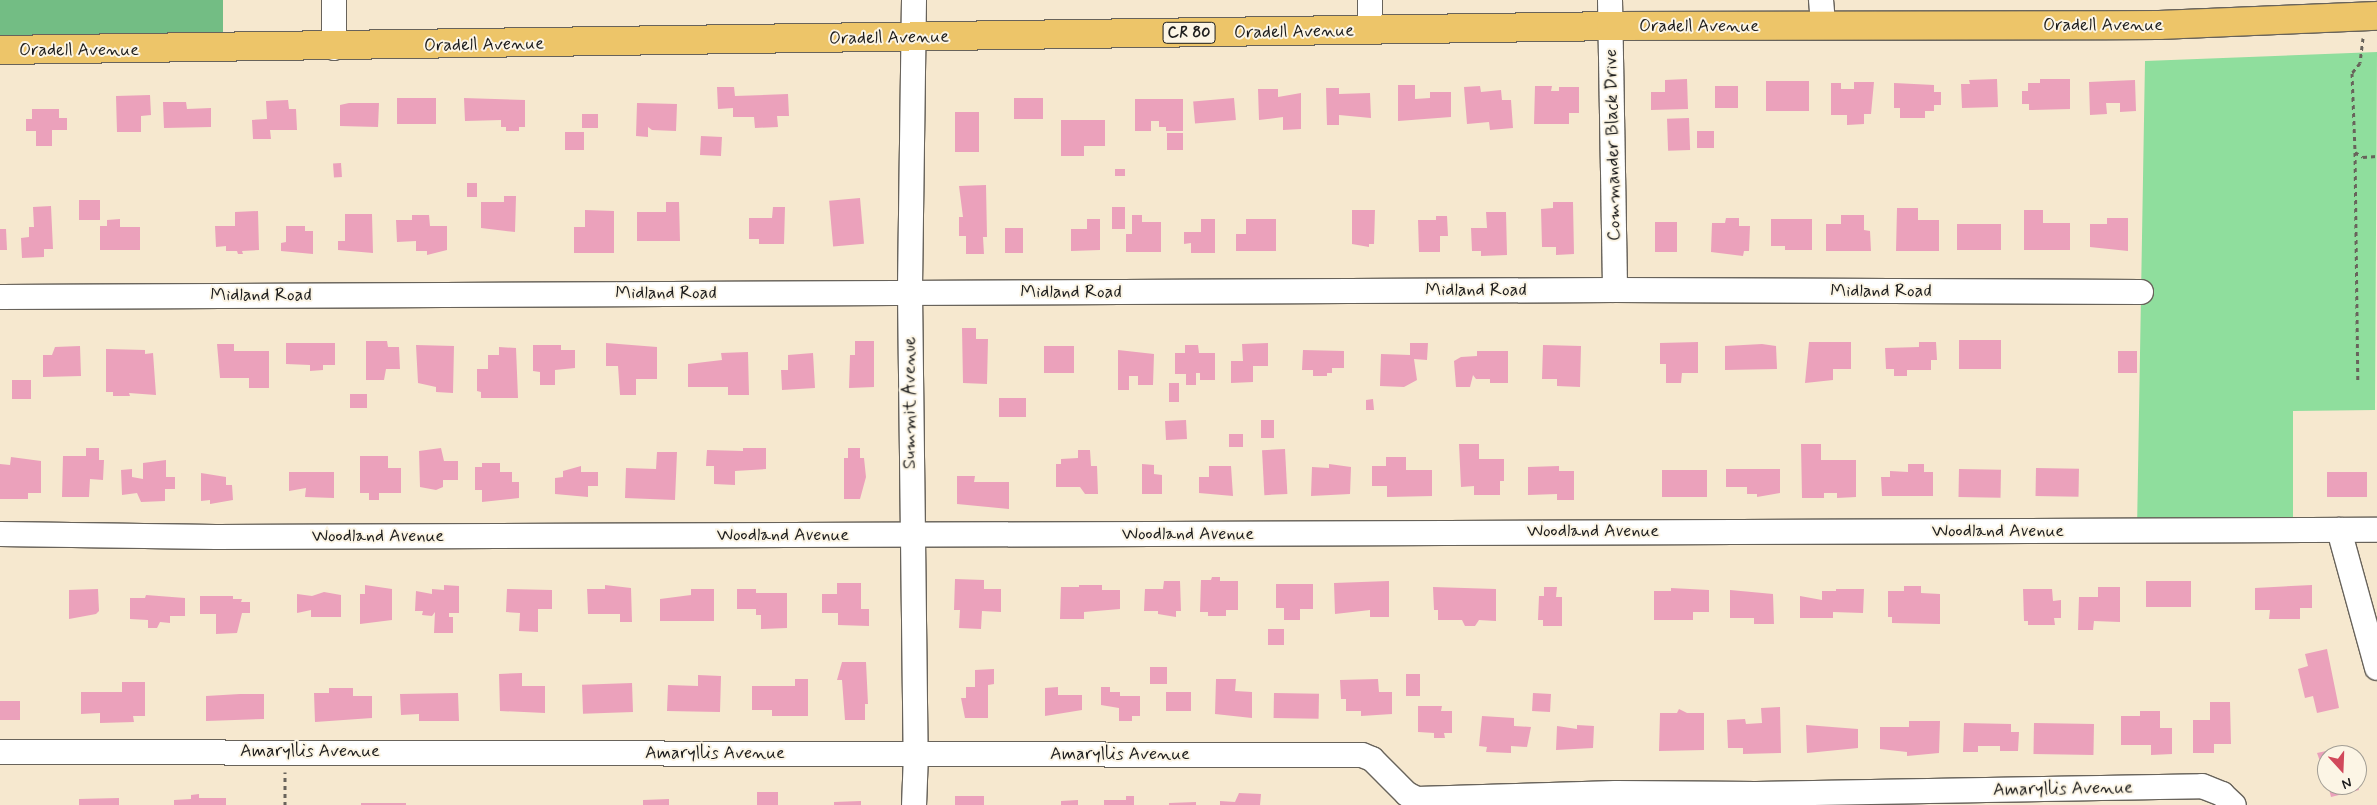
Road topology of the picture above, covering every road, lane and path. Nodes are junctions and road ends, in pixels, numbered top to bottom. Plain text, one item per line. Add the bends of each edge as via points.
1 (334, 0) edge
2 (914, 0) edge
3 (1370, 0) edge
4 (1610, 13) edge
5 (1822, 13) edge
6 (2370, 27) edge
7 (1370, 31) junction
8 (914, 38) junction
9 (334, 48) junction
10 (0, 50) edge
11 (2355, 152) junction
12 (2377, 156) edge
13 (1615, 290) junction
14 (910, 292) junction
15 (2141, 292) dead end
16 (0, 296) edge
17 (2358, 383) dead end
18 (2339, 530) junction
19 (2377, 530) edge
20 (0, 534) edge
21 (911, 535) junction
22 (2377, 668) edge
23 (285, 751) junction
24 (0, 752) edge
25 (916, 754) junction
26 (2228, 799) edge
27 (1756, 800) edge
28 (285, 805) edge
29 (914, 805) edge

1 - 9 street
2 - 8 street, Summit Avenue
3 - 7 street
4 - 5 main road, Oradell Avenue / CR 80
4 - 7 main road, Oradell Avenue / CR 80
4 - 13 street, Commander Black Drive
5 - 6 main road, Oradell Avenue / CR 80 via 2159,25
6 - 11 path via 2360,63 2352,73
7 - 8 main road, Oradell Avenue / CR 80
8 - 9 main road, Oradell Avenue / CR 80
8 - 14 street, Summit Avenue
9 - 10 main road, Oradell Avenue / CR 80
11 - 12 path via 2363,157
11 - 17 path
13 - 14 street, Midland Road
13 - 15 street, Midland Road
14 - 16 street, Midland Road
14 - 21 street, Summit Avenue
18 - 19 street, Woodland Avenue
18 - 21 street, Woodland Avenue
18 - 22 street
20 - 21 street, Woodland Avenue
21 - 25 street, Summit Avenue
23 - 24 street, Amaryllis Avenue
23 - 25 street, Amaryllis Avenue
23 - 28 path
25 - 27 street, Amaryllis Avenue via 1362,756 1372,759 1407,794 1417,799 1616,793
25 - 29 street, Summit Avenue
26 - 27 street, Amaryllis Avenue via 2202,786

